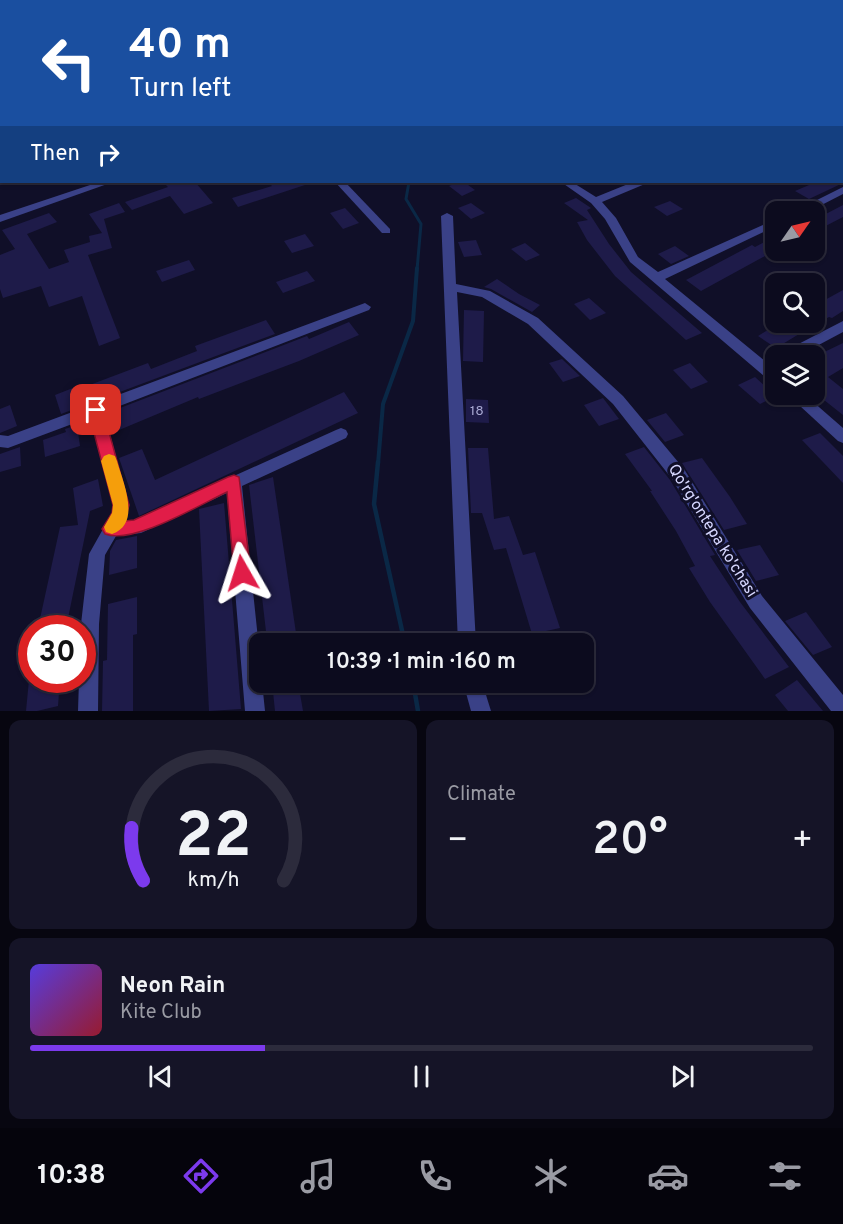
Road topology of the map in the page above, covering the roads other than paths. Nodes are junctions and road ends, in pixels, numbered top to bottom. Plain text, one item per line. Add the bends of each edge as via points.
1 (105, 183) edge
2 (341, 183) edge
3 (568, 183) edge
4 (639, 183) edge
5 (843, 190) edge
6 (595, 201) junction
7 (820, 201) edge
8 (447, 216) dead end
9 (0, 219) edge
10 (765, 227) edge
11 (386, 231) dead end
12 (656, 278) junction
13 (451, 287) junction
14 (365, 307) dead end
15 (843, 326) edge
16 (807, 345) edge
17 (765, 362) edge
18 (807, 405) edge
19 (96, 410) junction
20 (341, 434) dead end
21 (843, 437) edge
22 (0, 441) edge
23 (234, 481) junction
24 (111, 529) junction
25 (467, 633) edge
26 (475, 693) edge
27 (88, 711) edge
28 (255, 711) edge
29 (482, 711) edge
30 (843, 711) edge

1 - 9 street
2 - 11 street
3 - 6 street
4 - 6 street
5 - 7 street
6 - 12 street via 634,259
8 - 13 street
10 - 12 street
12 - 17 street
13 - 25 street
13 - 30 street, Qo'rg'ontepa ko'chasi via 486,294 532,321 618,400 678,474 756,602
14 - 19 street
15 - 16 street
18 - 21 street
19 - 22 street via 8,442
19 - 24 street via 121,505
20 - 23 street
23 - 24 street via 135,528
23 - 28 street
24 - 27 street via 97,554
26 - 29 street

